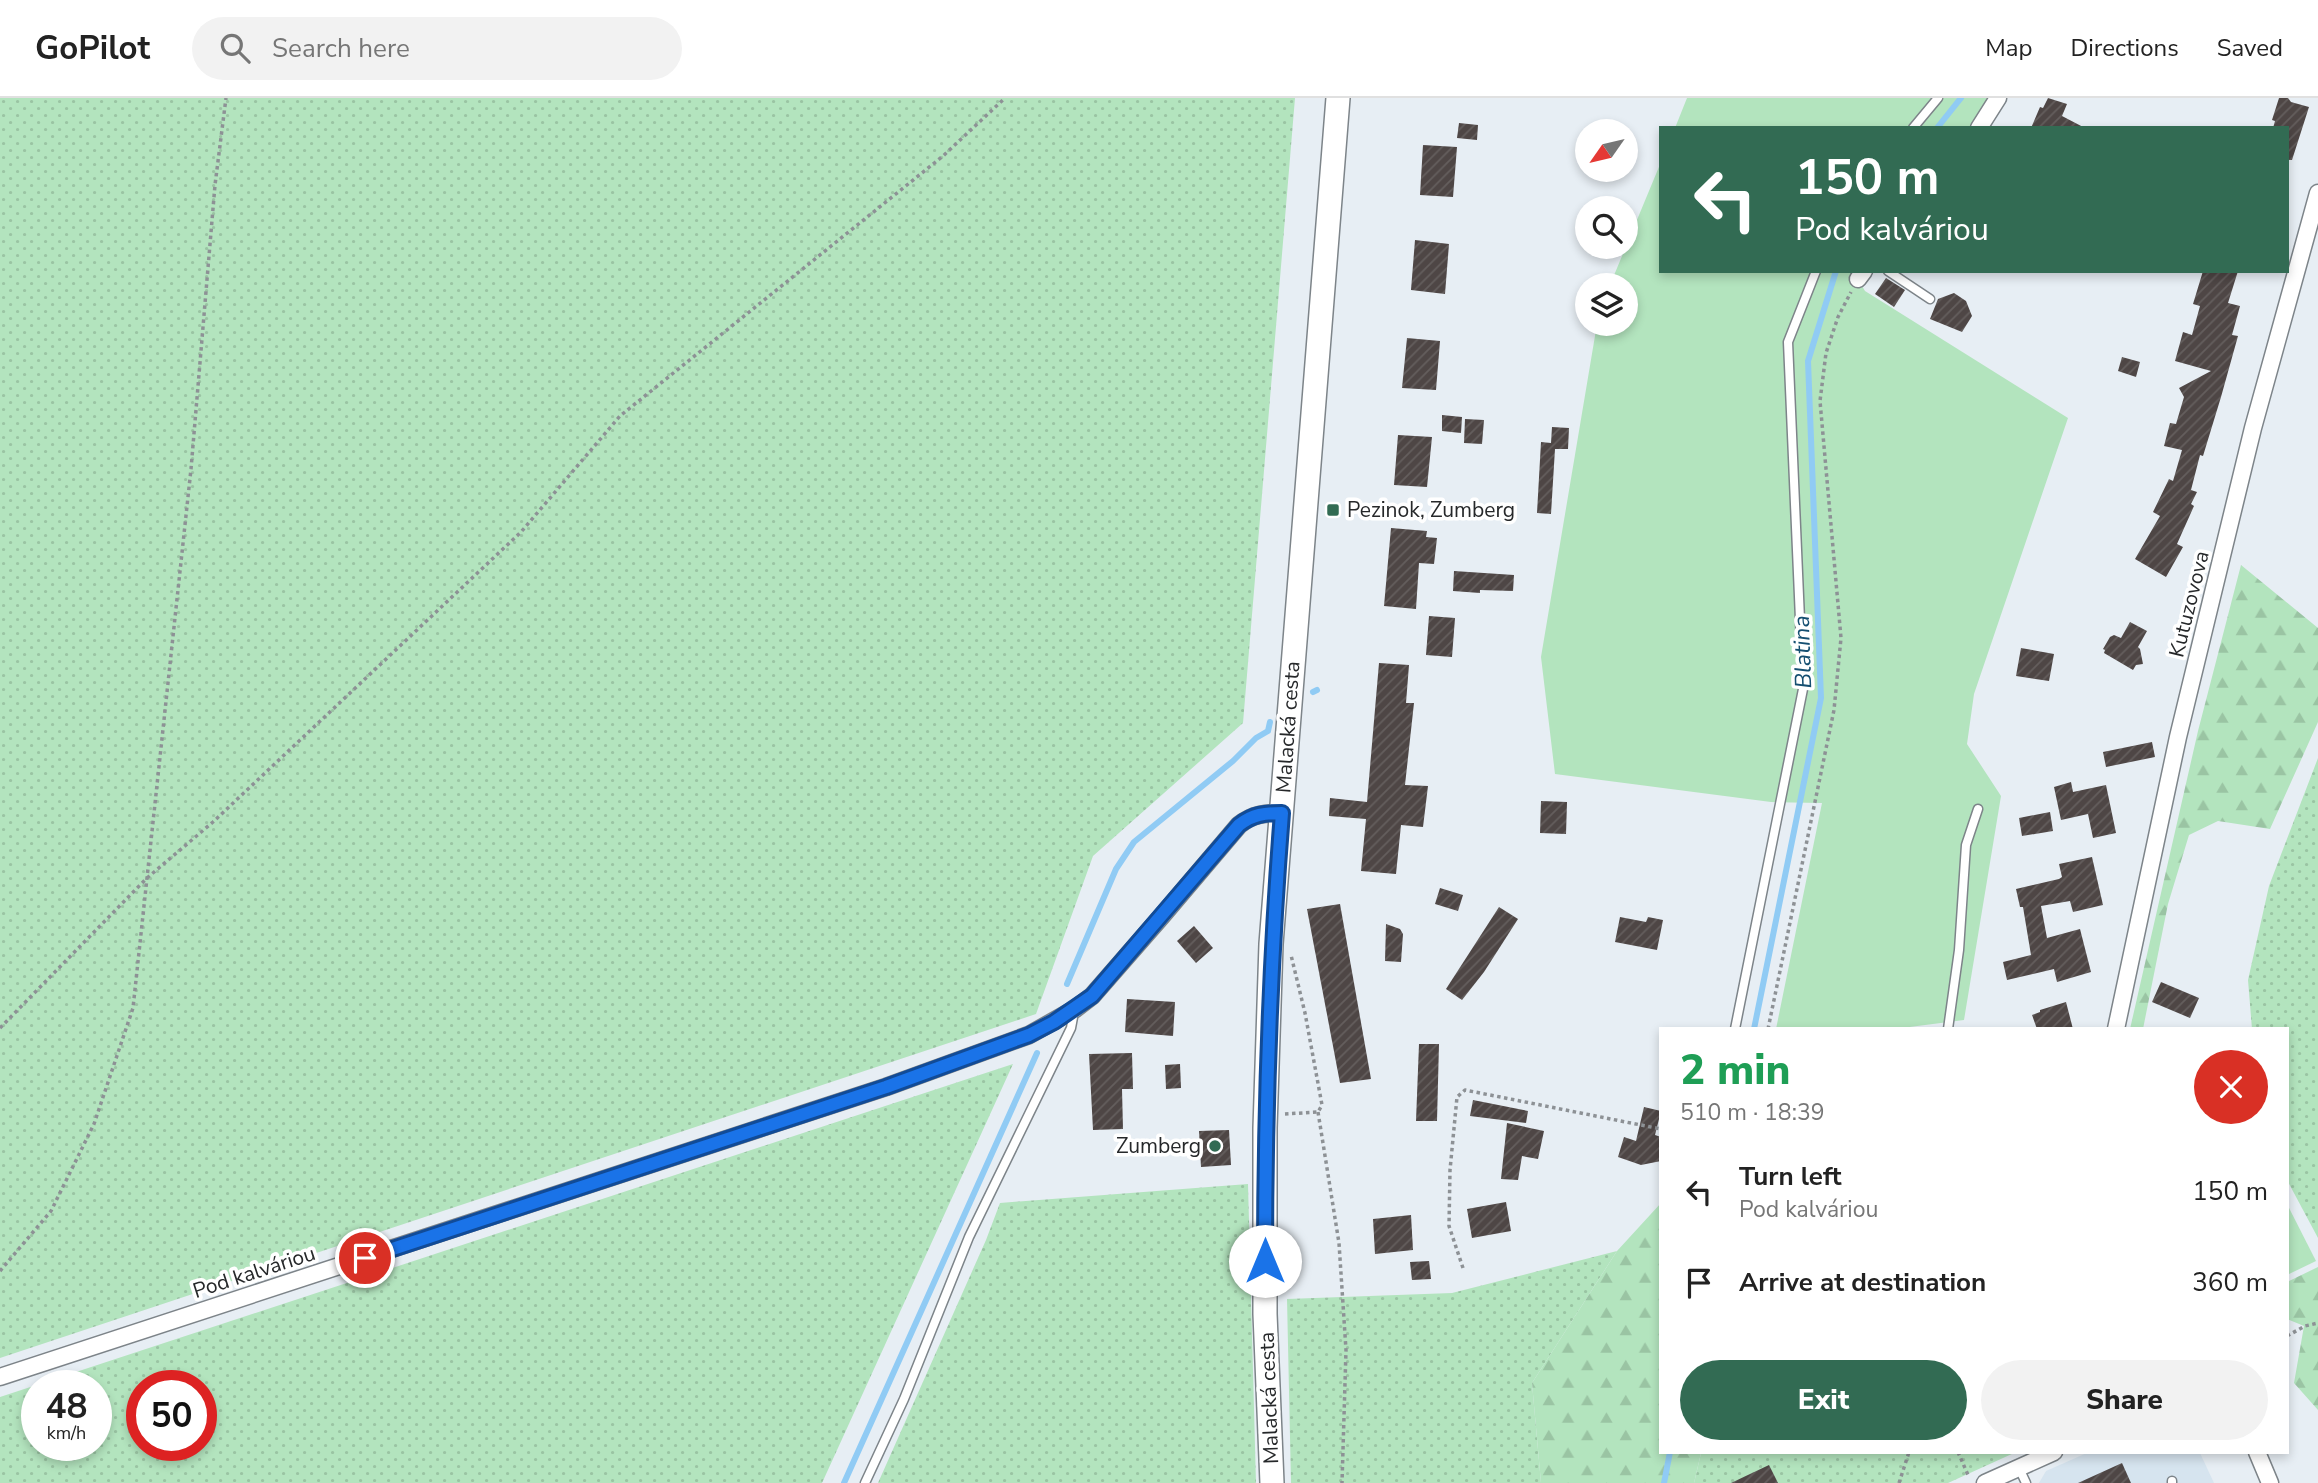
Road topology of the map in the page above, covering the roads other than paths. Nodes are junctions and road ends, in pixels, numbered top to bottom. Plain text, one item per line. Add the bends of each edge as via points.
1 (1338, 98) edge
2 (1938, 98) edge
3 (1998, 98) edge
4 (1915, 126) edge
5 (1980, 126) edge
6 (2318, 193) edge
7 (1815, 273) edge
8 (1891, 273) edge
9 (1930, 299) dead end
10 (1978, 809) dead end
11 (1282, 813) junction
12 (1075, 1009) junction
13 (1735, 1027) edge
14 (1948, 1027) edge
15 (2116, 1027) edge
16 (0, 1377) edge
17 (2051, 1454) edge
18 (2258, 1454) edge
19 (2023, 1475) edge
20 (865, 1483) edge
21 (1272, 1483) edge
22 (1985, 1483) edge
23 (2270, 1483) edge

1 - 11 main road, Malacká cesta
2 - 4 lane
3 - 5 street
6 - 15 street, Kutuzovova via 2253,428 2178,737
7 - 13 lane via 1788,342 1803,689
8 - 9 lane
10 - 14 lane via 1966,845
11 - 12 street, Pod kalváriou via 1248,817 1239,825
11 - 21 main road, Malacká cesta via 1265,1114 1265,1314
12 - 16 street, Pod kalváriou via 1029,1035 886,1087
12 - 20 lane via 970,1237
17 - 19 street
18 - 23 street
19 - 22 street

